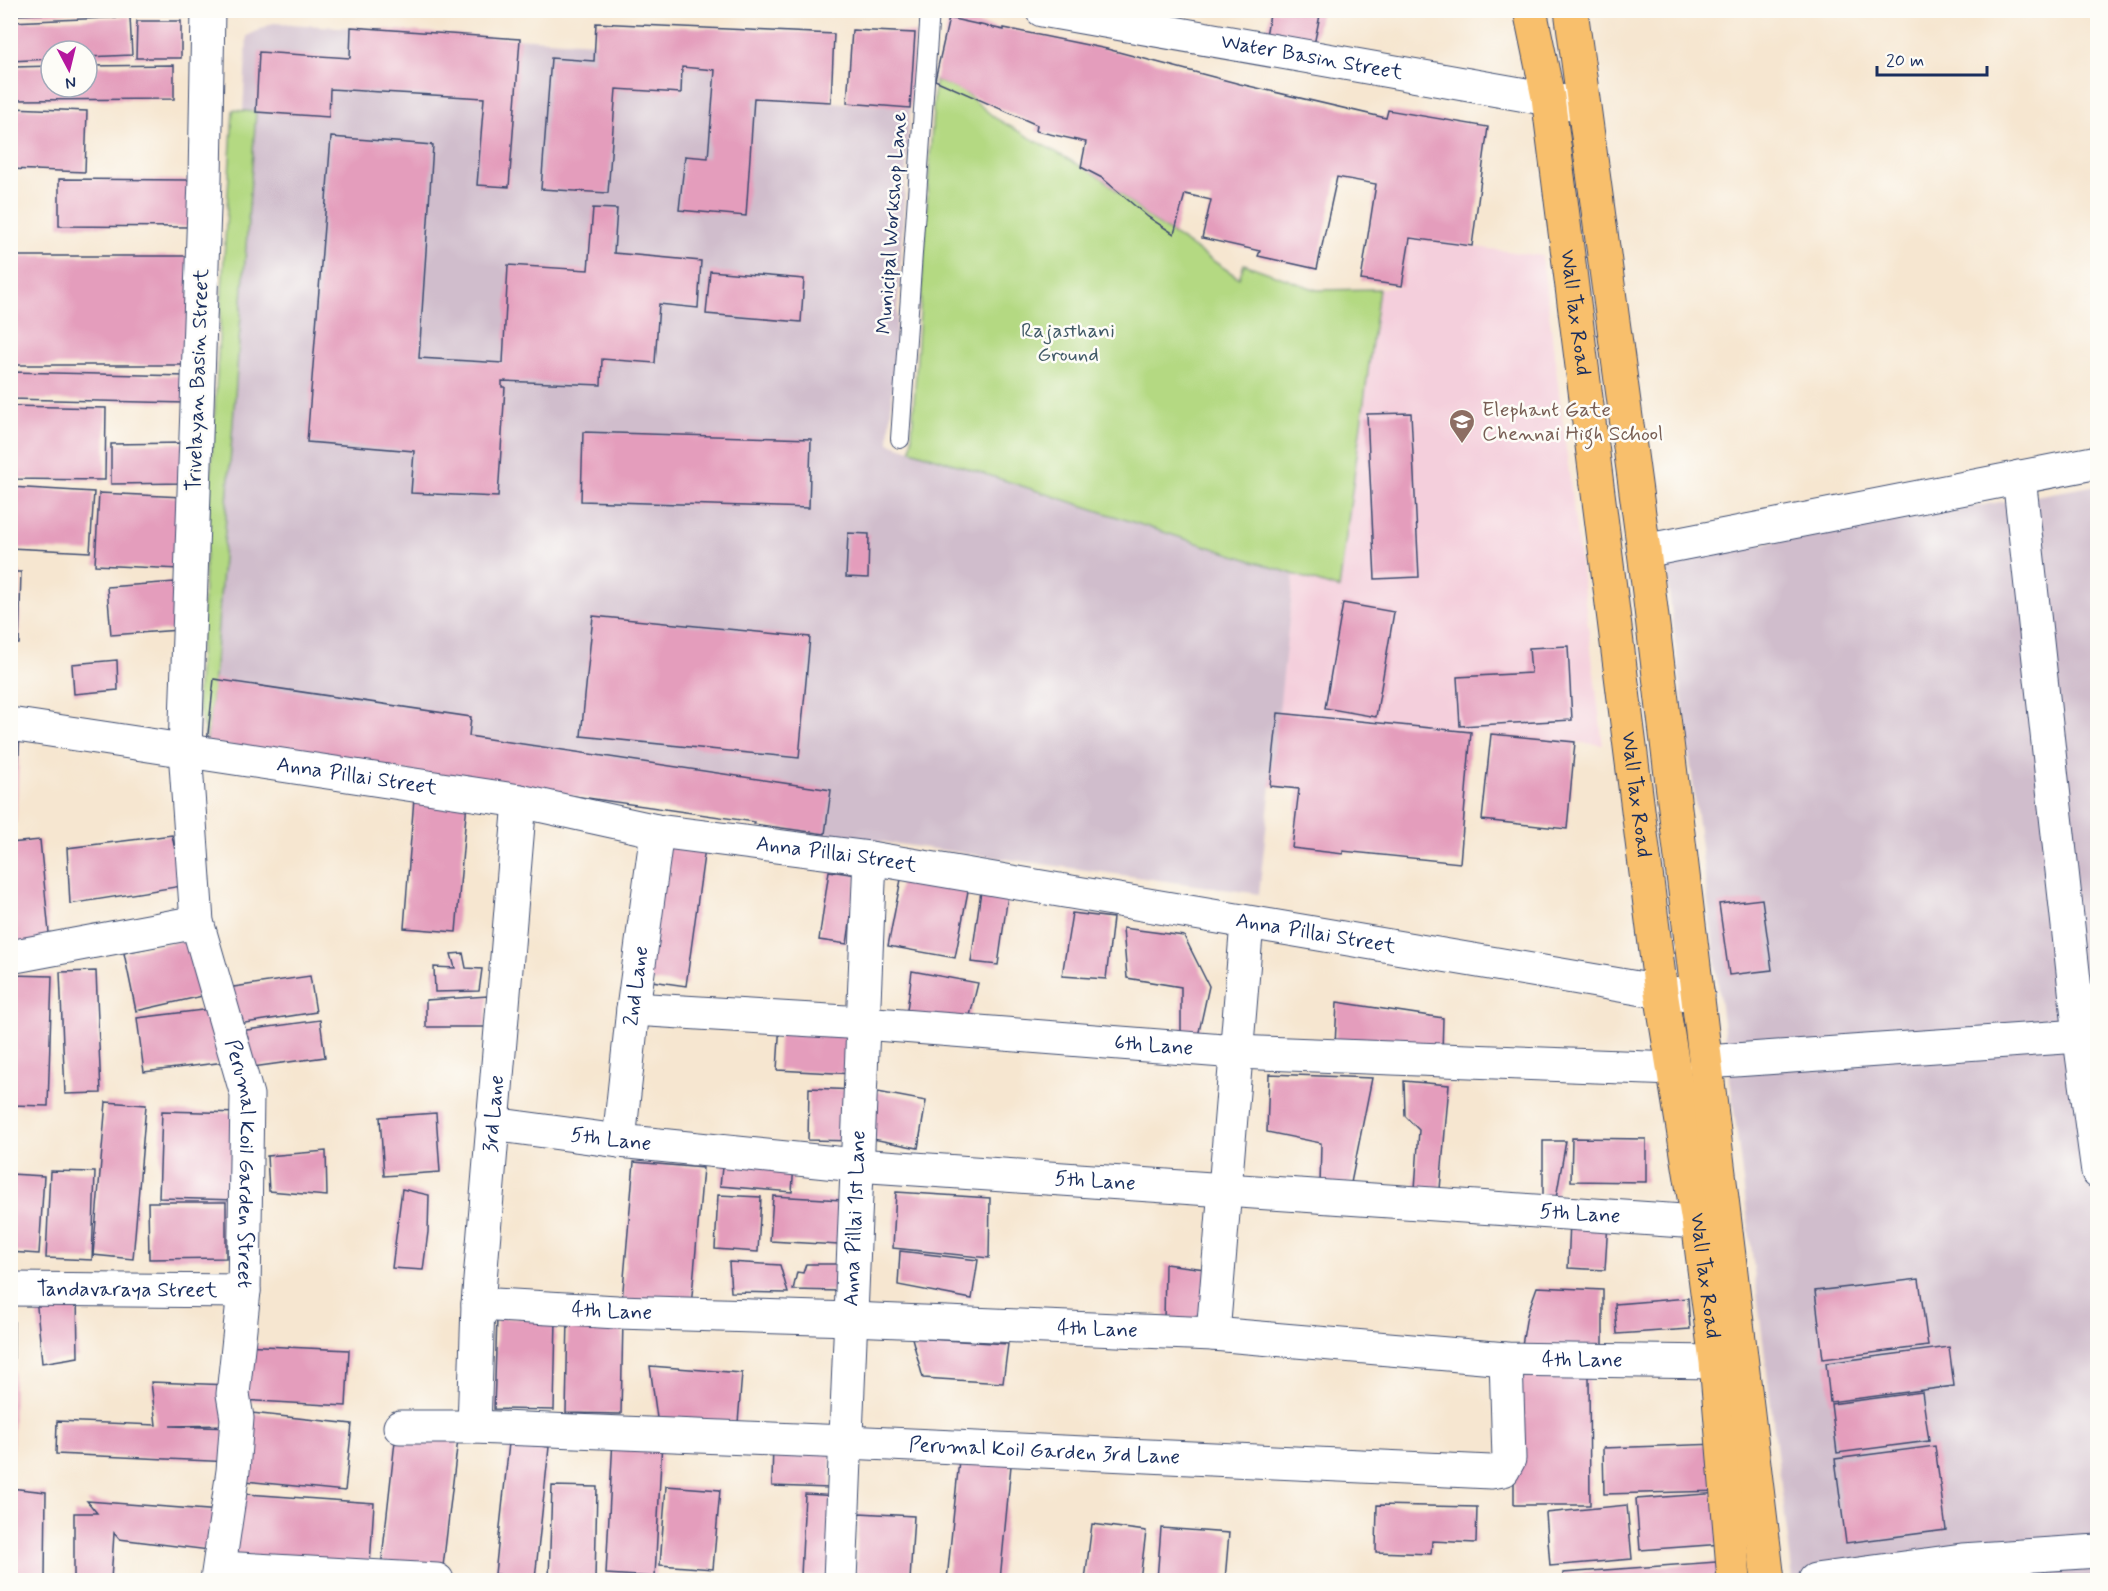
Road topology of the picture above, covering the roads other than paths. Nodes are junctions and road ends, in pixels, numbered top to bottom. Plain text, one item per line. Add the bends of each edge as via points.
1 (208, 10) edge
2 (930, 10) edge
3 (1042, 10) edge
4 (1530, 10) edge
5 (1571, 10) edge
6 (1548, 97) junction
7 (1583, 105) junction
8 (900, 439) dead end
9 (2097, 462) edge
10 (2019, 477) junction
11 (1644, 551) junction
12 (10, 724) edge
13 (185, 750) junction
14 (520, 801) junction
15 (657, 831) junction
16 (870, 858) junction
17 (197, 922) junction
18 (1247, 923) junction
19 (10, 957) edge
20 (1661, 992) junction
21 (1698, 996) junction
22 (633, 1009) junction
23 (863, 1023) junction
24 (2086, 1047) edge
25 (1236, 1052) junction
26 (1706, 1062) junction
27 (1674, 1069) junction
28 (492, 1124) junction
29 (619, 1141) junction
30 (856, 1165) junction
31 (2097, 1172) edge
32 (1225, 1189) junction
33 (1698, 1222) junction
34 (10, 1289) edge
35 (244, 1291) junction
36 (478, 1304) junction
37 (851, 1318) junction
38 (1213, 1334) junction
39 (1506, 1359) junction
40 (1716, 1362) junction
41 (400, 1427) dead end
42 (474, 1427) junction
43 (846, 1442) junction
44 (2097, 1551) edge
45 (1964, 1570) edge
46 (219, 1574) edge
47 (437, 1581) edge
48 (840, 1581) edge
49 (1734, 1581) edge
50 (1768, 1581) edge
51 (1815, 1581) edge

1 - 13 street, Trivelayan Basin Street
2 - 8 lane, Municipal Workshop Lane
3 - 6 street, Water Basin Street
4 - 6 main road, Wall Tax Road
5 - 7 main road, Wall Tax Road
6 - 7 street, Water Basin Street
6 - 20 main road, Wall Tax Road
7 - 11 main road, Wall Tax Road
9 - 10 street
10 - 11 street
10 - 24 street
11 - 21 main road, Wall Tax Road
12 - 13 street, Anna Pillai Street
13 - 14 street, Anna Pillai Street
13 - 17 street, Perumal Koil Garden Street
14 - 15 street, Anna Pillai Street
14 - 28 street, 3rd Lane
15 - 16 street, Anna Pillai Street
15 - 22 street, 2nd Lane
16 - 18 street, Anna Pillai Street
16 - 23 street, Anna Pillai 1st Lane
17 - 19 street
17 - 35 street, Perumal Koil Garden Street via 247,1095
18 - 20 street, Anna Pillai Street
18 - 25 street
20 - 21 street, Anna Pillai Street
20 - 27 main road, Wall Tax Road
21 - 26 main road, Wall Tax Road
22 - 23 street, 6th Lane
22 - 29 street, 2nd Lane
23 - 25 street, 6th Lane
23 - 30 street, Anna Pillai 1st Lane
24 - 26 street
24 - 31 street
25 - 27 street, 6th Lane
25 - 32 street
26 - 50 main road, Wall Tax Road
27 - 33 main road, Wall Tax Road
28 - 29 street, 5th Lane
28 - 36 street, 3rd Lane
29 - 30 street, 5th Lane
30 - 32 street, 5th Lane
30 - 37 street, Anna Pillai 1st Lane
32 - 33 street, 5th Lane
32 - 38 street
33 - 40 main road, Wall Tax Road
34 - 35 street, Tandavaraya Street
35 - 46 street, Perumal Koil Garden Street via 233,1394 237,1418 233,1471
36 - 37 street, 4th Lane
36 - 42 street, 3rd Lane
37 - 38 street, 4th Lane
37 - 43 street, Anna Pillai 1st Lane
38 - 39 street, 4th Lane
39 - 40 street, 4th Lane
39 - 43 street, Perumal Koil Garden 3rd Lane via 1509,1459 1503,1470 1491,1472
40 - 49 main road, Wall Tax Road
41 - 42 street, Perumal Koil Garden 3rd Lane
42 - 43 street, Perumal Koil Garden 3rd Lane
43 - 48 street, Anna Pillai 1st Lane
44 - 45 street
45 - 51 street
46 - 47 street

